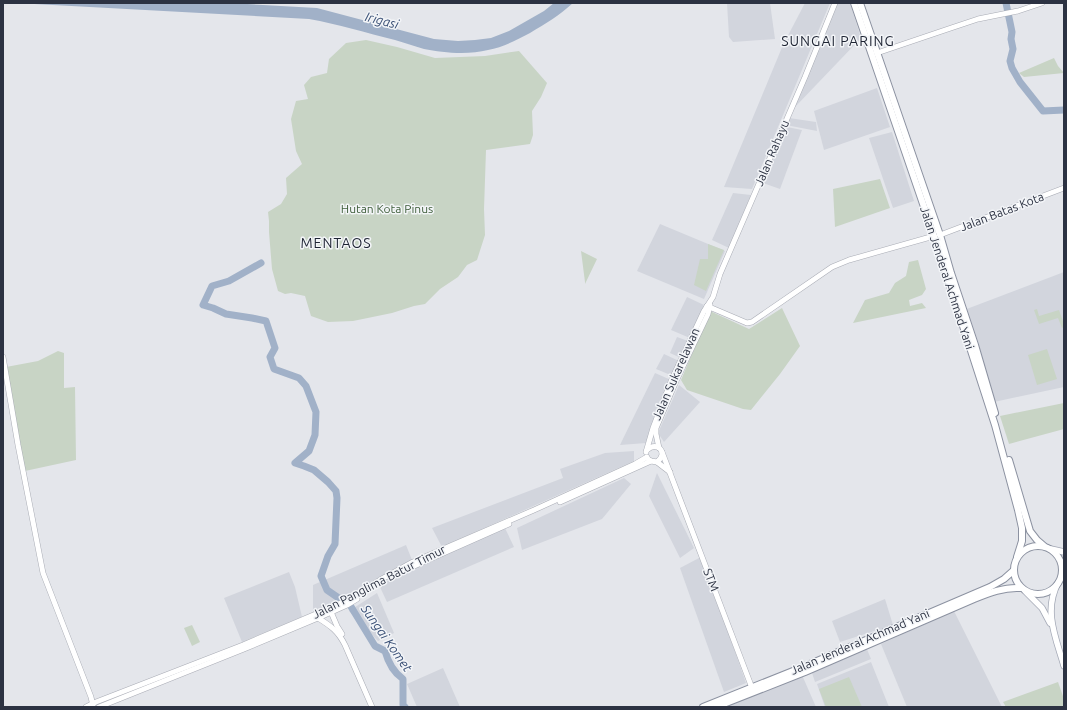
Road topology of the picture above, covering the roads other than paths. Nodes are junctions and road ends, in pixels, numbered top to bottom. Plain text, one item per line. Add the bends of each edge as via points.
1 (835, 3) edge
2 (854, 3) edge
3 (860, 3) edge
4 (1042, 3) edge
5 (862, 17) junction
6 (866, 28) junction
7 (877, 54) junction
8 (1064, 188) edge
9 (922, 194) junction
10 (937, 236) junction
11 (709, 305) junction
12 (3, 360) edge
13 (660, 450) junction
14 (646, 455) junction
15 (651, 461) junction
16 (657, 462) junction
17 (670, 473) junction
18 (464, 542) junction
19 (1044, 546) junction
20 (1051, 549) junction
21 (1064, 552) edge
22 (1017, 557) junction
23 (1063, 570) edge
24 (1013, 571) junction
25 (1058, 583) junction
26 (1023, 589) junction
27 (331, 612) junction
28 (318, 618) junction
29 (1052, 626) junction
30 (215, 659) junction
31 (1064, 666) edge
32 (804, 669) junction
33 (788, 675) junction
34 (752, 688) junction
35 (367, 693) junction
36 (97, 705) edge
37 (86, 707) edge
38 (373, 707) edge
39 (703, 707) edge
40 (716, 707) edge

1 - 11 main road, Jalan Rahayu
2 - 5 highway, Jalan Jenderal Achmad Yani
3 - 5 highway, Jalan Jenderal Achmad Yani
4 - 7 main road via 978,19
5 - 6 highway, Jalan Jenderal Achmad Yani
6 - 7 highway, Jalan Jenderal Achmad Yani
6 - 9 highway, Jalan Jenderal Achmad Yani
7 - 9 highway, Jalan Jenderal Achmad Yani
8 - 10 main road, Jalan Batas Kota
9 - 10 highway, Jalan Jenderal Achmad Yani
10 - 11 main road via 832,267 752,322 747,323
10 - 19 highway, Jalan Jenderal Achmad Yani via 975,345 1028,524 1033,536
10 - 22 highway, Jalan Jenderal Achmad Yani via 995,425 1018,510 1022,535
11 - 13 main road, Jalan Sukarelawan via 708,314 656,428
11 - 14 main road, Jalan Sukarelawan via 672,379 653,428
12 - 36 main road via 43,573
13 - 14 main road via 657,447 649,448
13 - 16 main road via 661,458
13 - 17 main road, Jalan Sukarelawan
14 - 15 main road
14 - 18 main road, Jalan Panglima Batur Timur via 628,468
15 - 16 main road
15 - 18 main road, Jalan Panglima Batur Timur
16 - 17 main road
17 - 34 main road, STM
18 - 27 main road, Jalan Panglima Batur Timur via 395,575
18 - 30 main road, Jalan Panglima Batur Timur via 413,562 352,598
19 - 20 highway
19 - 22 highway via 1029,547
20 - 21 main road
20 - 23 highway via 1060,559
22 - 24 highway
23 - 25 highway
24 - 26 highway
24 - 32 highway, Jalan Jenderal Achmad Yani via 990,587
25 - 26 highway via 1040,594
25 - 29 main road via 1052,599
26 - 29 main road via 1042,608
26 - 32 highway, Jalan Jenderal Achmad Yani via 1011,588 979,597
27 - 28 main road, Jalan Panglima Batur Timur
27 - 35 main road via 348,644
28 - 30 main road, Jalan Panglima Batur Timur
28 - 35 main road via 340,635
29 - 31 main road
30 - 36 main road, Jalan Panglima Batur Timur
32 - 33 highway, Jalan Jenderal Achmad Yani
33 - 34 highway, Jalan Jenderal Achmad Yani
33 - 40 highway, Jalan Jenderal Achmad Yani
34 - 39 highway, Jalan Jenderal Achmad Yani
35 - 38 main road
36 - 37 main road, Jalan Panglima Batur Timur

